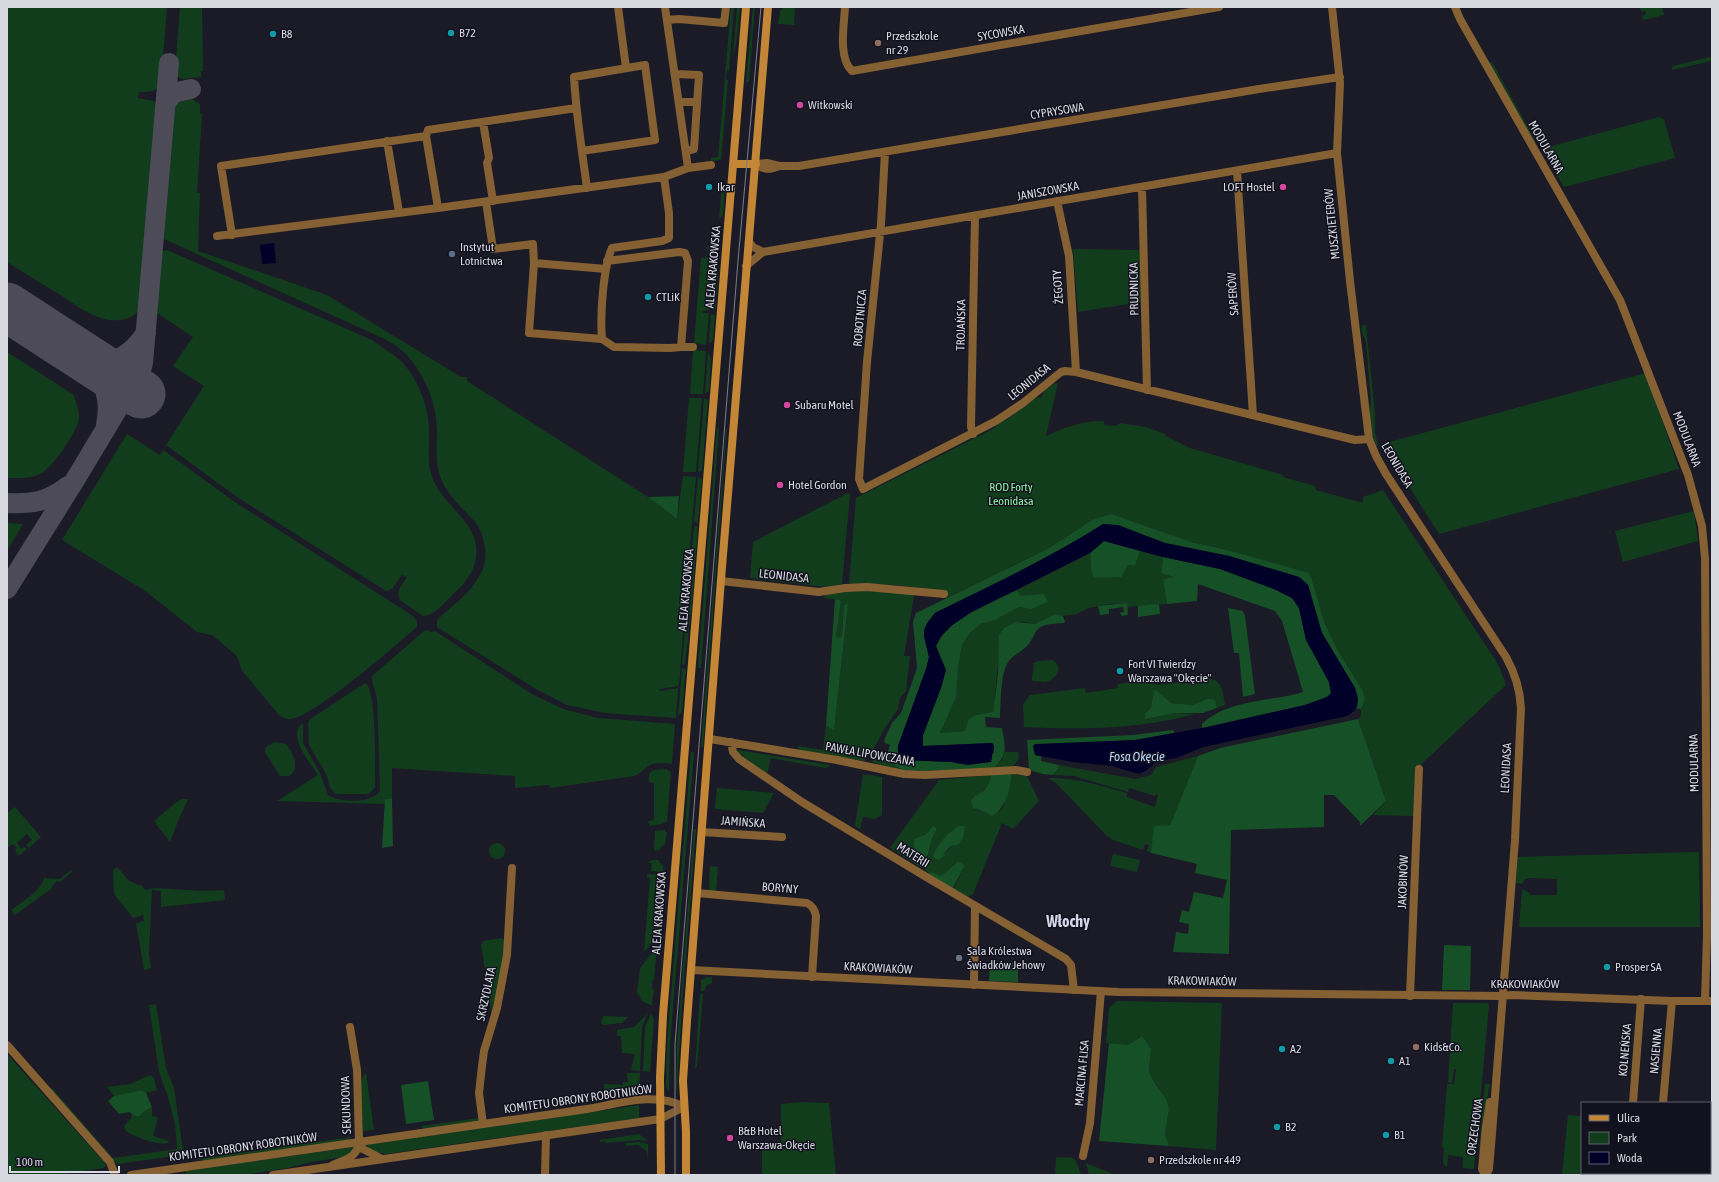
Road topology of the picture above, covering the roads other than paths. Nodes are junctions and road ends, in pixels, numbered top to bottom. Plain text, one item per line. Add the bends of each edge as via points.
1 (618, 7) edge
2 (665, 7) edge
3 (726, 7) edge
4 (746, 7) edge
5 (845, 7) edge
6 (1219, 7) edge
7 (1332, 7) edge
8 (1455, 7) edge
9 (770, 8) edge
10 (667, 20) junction
11 (626, 68) junction
12 (675, 74) junction
13 (1340, 76) junction
14 (679, 102) junction
15 (697, 102) junction
16 (576, 108) junction
17 (483, 122) junction
18 (426, 136) junction
19 (387, 142) junction
20 (582, 151) junction
21 (686, 151) junction
22 (885, 152) junction
23 (1337, 153) junction
24 (733, 164) junction
25 (756, 164) junction
26 (712, 165) dead end
27 (688, 168) junction
28 (1237, 171) junction
29 (664, 176) junction
30 (1142, 187) junction
31 (587, 188) junction
32 (490, 201) junction
33 (1057, 201) junction
34 (438, 208) junction
35 (399, 212) junction
36 (975, 216) junction
37 (880, 232) junction
38 (232, 235) junction
39 (217, 236) dead end
40 (748, 242) junction
41 (763, 252) junction
42 (534, 264) junction
43 (606, 265) junction
44 (746, 266) junction
45 (602, 339) junction
46 (681, 347) junction
47 (693, 347) dead end
48 (1076, 372) junction
49 (1147, 390) junction
50 (1253, 415) junction
51 (972, 434) junction
52 (1369, 439) junction
53 (861, 486) joint
54 (721, 582) junction
55 (944, 594) dead end
56 (710, 739) junction
57 (730, 742) junction
58 (1419, 769) dead end
59 (1028, 772) dead end
60 (702, 832) junction
61 (782, 837) dead end
62 (512, 868) dead end
63 (697, 893) junction
64 (975, 906) junction
65 (691, 970) junction
66 (812, 977) junction
67 (974, 985) junction
68 (1074, 990) junction
69 (1101, 992) junction
70 (1410, 996) junction
71 (1502, 996) junction
72 (1642, 999) junction
73 (1708, 1001) edge
74 (1672, 1002) junction
75 (350, 1028) dead end
76 (7, 1045) edge
77 (660, 1099) junction
78 (1633, 1102) edge
79 (1663, 1102) edge
80 (684, 1107) junction
81 (660, 1119) junction
82 (483, 1124) junction
83 (546, 1135) junction
84 (359, 1142) junction
85 (1083, 1156) dead end
86 (382, 1159) junction
87 (331, 1166) junction
88 (115, 1175) edge
89 (131, 1175) edge
90 (273, 1175) edge
91 (545, 1175) edge
92 (661, 1175) edge
93 (686, 1175) edge
94 (1485, 1175) edge

1 - 11 street
2 - 10 street
3 - 10 street via 724,23
4 - 24 main road, ALEJA KRAKOWSKA
5 - 6 street, SYCOWSKA via 844,57 852,71
7 - 13 street, MUSZKIETERÓW
8 - 73 street, MODULARNA via 1620,300 1686,469 1698,509 1705,558
9 - 25 main road
10 - 12 street
11 - 16 street via 574,77
11 - 20 street via 644,65 655,140
12 - 14 street
12 - 15 street via 699,75
13 - 22 street, CYPRYSOWA
13 - 23 street, MUSZKIETERÓW
14 - 15 street
14 - 21 street
15 - 21 street via 694,149
16 - 17 street
16 - 20 street
17 - 18 street via 428,130
17 - 32 street via 489,158 487,163
18 - 19 street
18 - 34 street
19 - 35 street
19 - 38 street via 221,166
20 - 31 street
21 - 27 street
22 - 25 street, CYPRYSOWA via 799,166
22 - 37 street, ROBOTNICZA
23 - 28 street, JANISZOWSKA
23 - 52 street, MUSZKIETERÓW
24 - 25 main road
24 - 77 main road, ALEJA KRAKOWSKA via 686,748 676,838 663,1015
25 - 40 main road
26 - 27 street
27 - 29 street
28 - 30 street, JANISZOWSKA
28 - 50 street, SAPERÓW
29 - 31 street
29 - 43 street via 669,213 669,238 612,248
30 - 33 street, JANISZOWSKA
30 - 49 street, PRUDNICKA
31 - 32 street
32 - 34 street
32 - 42 street via 493,249 533,244
33 - 36 street, JANISZOWSKA
33 - 48 street, ŻEGOTY via 1069,256
34 - 35 street
35 - 38 street
36 - 37 street, JANISZOWSKA
36 - 51 street, TROJAŃSKA
37 - 41 street, JANISZOWSKA
37 - 53 street, ROBOTNICZA via 867,370 859,479
38 - 39 street
40 - 41 street
40 - 44 main road
41 - 44 street, JANISZOWSKA
42 - 43 street
42 - 45 street via 529,333
43 - 45 street
43 - 46 street via 679,252 685,254 688,261
44 - 54 main road
45 - 46 street via 614,347
46 - 47 street
48 - 49 street, LEONIDASA
48 - 51 street, LEONIDASA via 1061,372 1012,411
49 - 50 street, LEONIDASA
50 - 52 street, LEONIDASA via 1358,441
51 - 53 street, LEONIDASA via 863,489
52 - 71 street, LEONIDASA via 1386,474 1506,657 1519,688 1521,708 1515,827
54 - 55 street, LEONIDASA via 819,592 845,588 886,588
54 - 56 main road
56 - 57 street, PAWŁA LIPOWCZANA
56 - 60 main road
57 - 59 street, PAWŁA LIPOWCZANA via 904,774 1016,770
57 - 64 street, MATERII via 732,752 739,759 802,802
58 - 70 street, JAKOBINÓW
60 - 61 street, JAMIŃSKA
60 - 63 main road
62 - 82 street, SKRZYDLATA via 507,955 482,1066 479,1093
63 - 65 main road
63 - 66 street, BORYNY via 811,905 816,916
64 - 67 street
64 - 68 street, MATERII via 1069,962 1073,973
65 - 66 street, KRAKOWIAKÓW
65 - 80 main road
66 - 67 street, KRAKOWIAKÓW
67 - 68 street, KRAKOWIAKÓW
68 - 69 street, KRAKOWIAKÓW
69 - 70 street, KRAKOWIAKÓW
69 - 85 street, MARCINA FLISA via 1090,1123
70 - 71 street, KRAKOWIAKÓW
71 - 72 street, KRAKOWIAKÓW
71 - 94 street, ORZECHOWA via 1495,1082 1486,1127 1482,1169
72 - 74 street, KRAKOWIAKÓW
72 - 78 street, KOLNEŃSKA
73 - 74 street, KRAKOWIAKÓW
74 - 79 street, NASIENNA
75 - 84 street, SEKUNDOWA via 357,1070
76 - 88 street via 110,1162
77 - 80 street, KOMITETU OBRONY ROBOTNIKÓW via 674,1101
77 - 81 main road, ALEJA KRAKOWSKA
77 - 82 street, KOMITETU OBRONY ROBOTNIKÓW
80 - 81 street
80 - 93 main road
81 - 83 street
81 - 92 main road, ALEJA KRAKOWSKA
82 - 84 street, KOMITETU OBRONY ROBOTNIKÓW
83 - 86 street
83 - 91 street
84 - 86 street via 363,1149
84 - 87 street, SEKUNDOWA via 355,1154
84 - 89 street, KOMITETU OBRONY ROBOTNIKÓW
86 - 87 street
87 - 90 street

